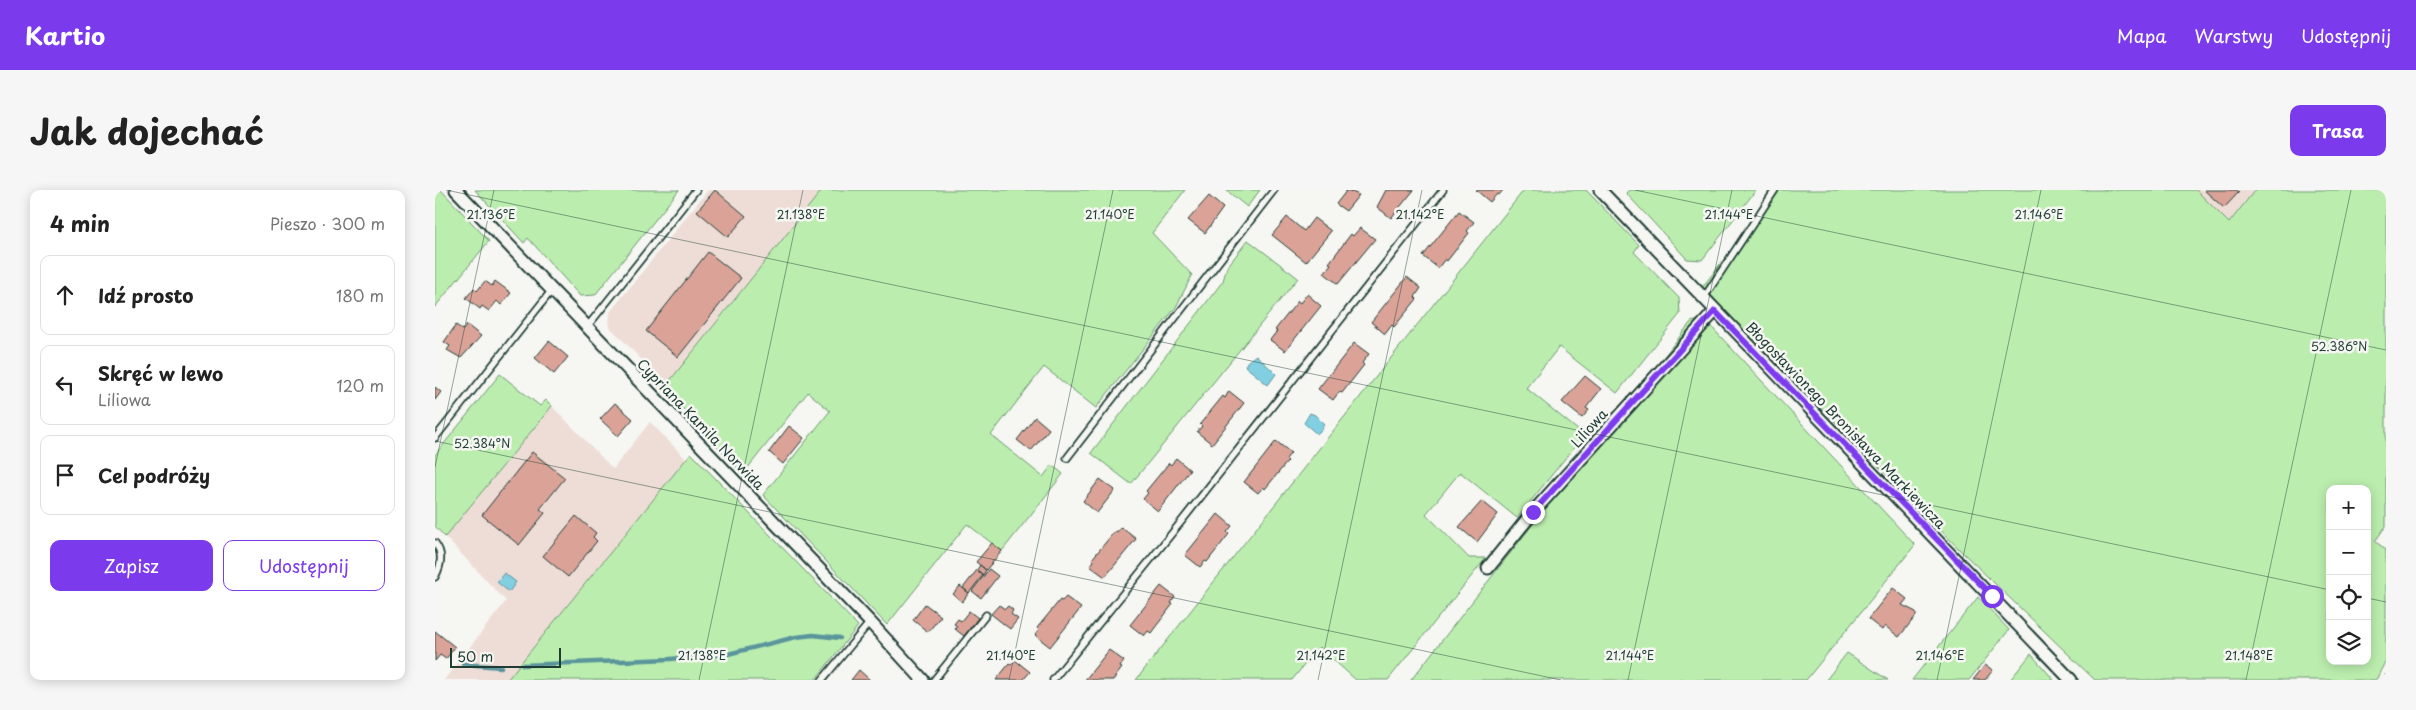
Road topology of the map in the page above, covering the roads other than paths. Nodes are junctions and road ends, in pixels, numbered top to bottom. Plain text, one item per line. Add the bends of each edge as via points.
1 (456, 190) edge
2 (696, 190) edge
3 (1275, 190) edge
4 (1443, 190) edge
5 (1600, 190) edge
6 (1775, 190) edge
7 (552, 290) junction
8 (1703, 299) junction
9 (1715, 311) junction
10 (587, 327) junction
11 (435, 438) edge
12 (1067, 458) dead end
13 (435, 543) edge
14 (1488, 568) dead end
15 (435, 577) edge
16 (986, 615) dead end
17 (870, 622) junction
18 (822, 680) edge
19 (923, 680) edge
20 (934, 680) edge
21 (1053, 680) edge
22 (2071, 680) edge

1 - 7 street, Cypriana Kamila Norwida
2 - 10 lane
3 - 12 lane
4 - 21 lane
5 - 8 street, Błogosławionego Bronisława Markiewicza
6 - 8 lane
7 - 10 street, Cypriana Kamila Norwida
7 - 11 lane
8 - 9 street, Błogosławionego Bronisława Markiewicza
9 - 14 street, Liliowa via 1533,512
9 - 22 street, Błogosławionego Bronisława Markiewicza
10 - 17 street, Cypriana Kamila Norwida
13 - 15 lane via 441,552
16 - 20 lane
17 - 18 lane
17 - 19 street, Cypriana Kamila Norwida

